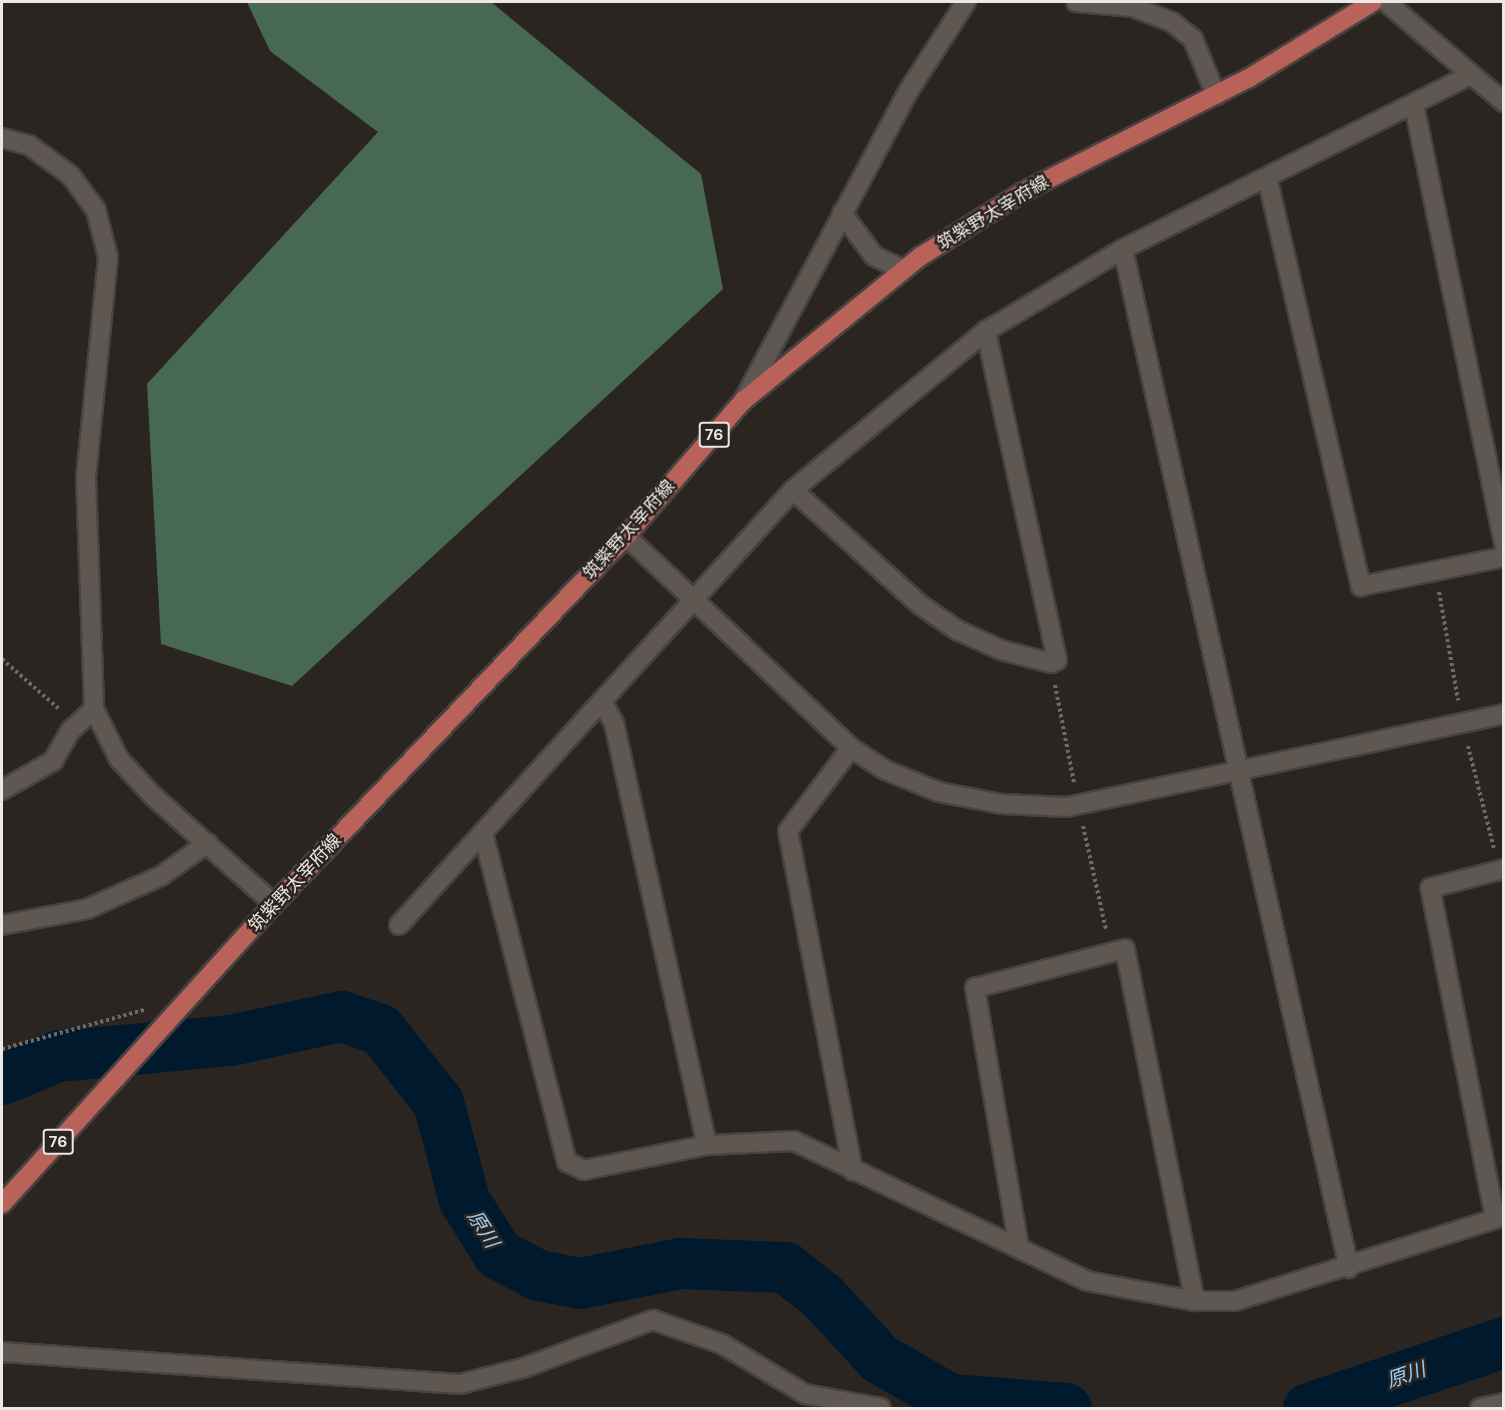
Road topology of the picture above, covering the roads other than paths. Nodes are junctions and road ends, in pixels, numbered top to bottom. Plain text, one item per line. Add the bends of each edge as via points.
1 (966, 2) edge
2 (1076, 2) edge
3 (1373, 2) edge
4 (1386, 2) edge
5 (1470, 75) junction
6 (1216, 95) junction
7 (1503, 102) edge
8 (1414, 105) junction
9 (2, 138) edge
10 (1268, 180) junction
11 (842, 213) junction
12 (1123, 249) junction
13 (904, 270) junction
14 (986, 331) junction
15 (743, 401) junction
16 (793, 490) junction
17 (626, 536) junction
18 (1503, 545) edge
19 (1503, 557) edge
20 (692, 602) junction
21 (602, 702) junction
22 (94, 709) junction
23 (1503, 714) edge
24 (850, 748) junction
25 (1241, 771) junction
26 (2, 790) edge
27 (483, 833) junction
28 (208, 843) junction
29 (1501, 870) edge
30 (274, 904) junction
31 (2, 925) edge
32 (399, 925) dead end
33 (708, 1145) junction
34 (854, 1171) junction
35 (2, 1204) edge
36 (1499, 1217) edge
37 (1019, 1248) junction
38 (1348, 1268) junction
39 (1195, 1301) junction
40 (2, 1352) edge
41 (1503, 1403) edge
42 (880, 1408) edge
43 (1480, 1408) edge

1 - 11 street via 909,90
2 - 6 street via 1133,7 1172,22 1193,39
3 - 6 main road, 筑紫野太宰府線 / 76
4 - 5 street
5 - 7 street
5 - 8 street
6 - 13 main road, 筑紫野太宰府線 / 76 via 1023,192
8 - 10 street
8 - 18 street
9 - 22 street via 29,145 71,176 96,210 108,257 86,477
10 - 12 street
10 - 19 street via 1360,586
11 - 13 street via 874,256
11 - 15 street
12 - 14 street
12 - 25 street
13 - 15 main road, 筑紫野太宰府線 / 76
14 - 16 street
14 - 16 street via 1057,660 1051,663 1001,650 957,630 919,604
15 - 17 main road, 筑紫野太宰府線 / 76
16 - 20 street
17 - 20 street
17 - 30 main road, 筑紫野太宰府線 / 76
20 - 21 street
20 - 24 street
21 - 27 street
21 - 33 street via 614,723
22 - 26 street via 77,725 53,761
22 - 28 street via 118,759
23 - 25 street
24 - 25 street via 885,770 939,792 1002,804 1078,805
24 - 34 street via 788,831
25 - 38 street
27 - 32 street
27 - 33 street via 567,1162 584,1170
28 - 30 street
28 - 31 street via 161,876 87,909
29 - 36 street via 1430,888
30 - 35 main road, 筑紫野太宰府線 / 76
33 - 34 street via 794,1141
34 - 37 street
36 - 38 street
37 - 39 street via 1087,1281
37 - 39 street via 975,988 1125,949
38 - 39 street via 1235,1301
40 - 42 street via 460,1384 523,1368 653,1320 722,1344 805,1394
41 - 43 street

